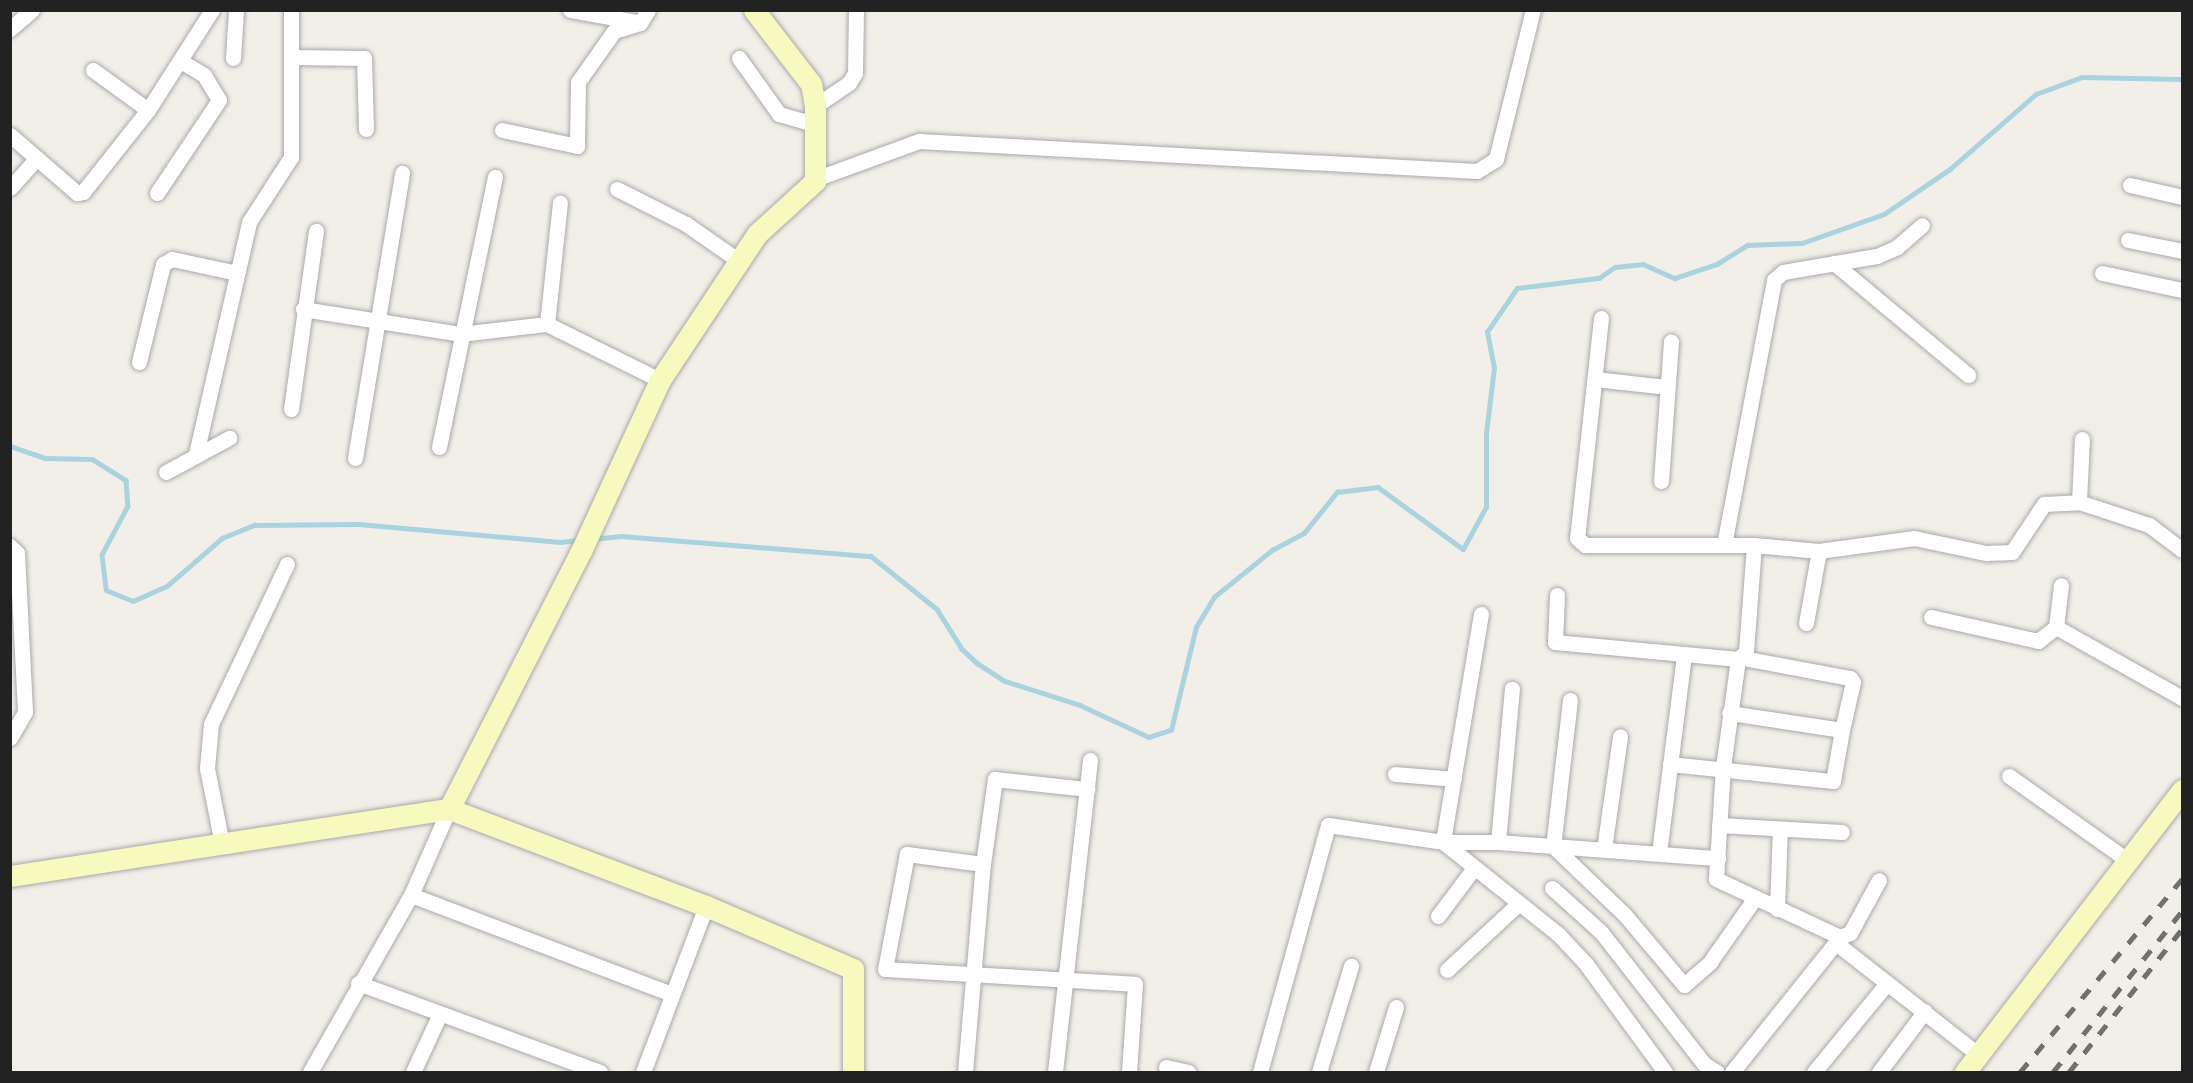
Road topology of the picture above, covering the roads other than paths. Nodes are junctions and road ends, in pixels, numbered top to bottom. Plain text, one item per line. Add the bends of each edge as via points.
1 (212, 10) edge
2 (236, 10) edge
3 (291, 10) edge
4 (570, 10) edge
5 (754, 10) edge
6 (856, 10) edge
7 (1533, 10) edge
8 (26, 13) edge
9 (644, 17) edge
10 (10, 29) edge
11 (291, 57) junction
12 (233, 58) dead end
13 (739, 58) dead end
14 (181, 61) junction
15 (93, 70) dead end
16 (148, 110) junction
17 (815, 115) junction
18 (366, 129) dead end
19 (502, 130) dead end
20 (10, 135) edge
21 (37, 158) junction
22 (402, 173) dead end
23 (495, 177) dead end
24 (815, 179) junction
25 (2130, 185) dead end
26 (10, 188) edge
27 (617, 189) dead end
28 (157, 193) dead end
29 (2182, 197) edge
30 (560, 203) dead end
31 (1922, 225) dead end
32 (316, 231) dead end
33 (2128, 240) dead end
34 (2182, 251) edge
35 (739, 261) junction
36 (1834, 262) junction
37 (237, 273) junction
38 (2102, 273) dead end
39 (2182, 290) edge
40 (303, 309) junction
41 (1601, 318) dead end
42 (378, 319) junction
43 (547, 324) junction
44 (460, 334) junction
45 (1671, 341) dead end
46 (140, 362) dead end
47 (1968, 375) dead end
48 (660, 380) junction
49 (1595, 380) junction
50 (1666, 387) junction
51 (291, 409) dead end
52 (229, 438) dead end
53 (2082, 439) dead end
54 (439, 447) dead end
55 (196, 454) junction
56 (355, 458) dead end
57 (166, 472) dead end
58 (1661, 481) dead end
59 (2079, 502) junction
60 (1724, 545) junction
61 (1754, 545) junction
62 (10, 546) edge
63 (2182, 550) edge
64 (1819, 551) junction
65 (287, 564) dead end
66 (2061, 585) dead end
67 (1557, 595) dead end
68 (1481, 614) dead end
69 (1931, 617) dead end
70 (1806, 623) dead end
71 (2056, 627) junction
72 (1684, 655) junction
73 (1740, 658) junction
74 (1512, 688) dead end
75 (2182, 698) edge
76 (1570, 700) dead end
77 (1729, 713) junction
78 (1842, 730) junction
79 (1620, 736) dead end
80 (10, 738) edge
81 (1090, 760) dead end
82 (1670, 764) junction
83 (1723, 767) junction
84 (1395, 774) dead end
85 (2009, 776) dead end
86 (1454, 779) junction
87 (1087, 789) junction
88 (2182, 790) edge
89 (449, 809) junction
90 (1719, 825) junction
91 (1780, 829) junction
92 (1842, 832) dead end
93 (1443, 842) junction
94 (1498, 842) junction
95 (222, 844) junction
96 (1553, 846) junction
97 (1604, 849) junction
98 (1659, 853) junction
99 (1718, 858) junction
100 (2130, 862) junction
101 (983, 864) junction
102 (1474, 868) junction
103 (10, 876) edge
104 (1878, 880) dead end
105 (1552, 888) dead end
106 (411, 895) junction
107 (1755, 898) junction
108 (1519, 903) junction
109 (705, 906) junction
110 (1778, 909) junction
111 (1438, 916) dead end
112 (1838, 940) junction
113 (1351, 966) dead end
114 (1447, 970) dead end
115 (973, 975) junction
116 (1062, 982) junction
117 (358, 983) junction
118 (1887, 983) junction
119 (671, 994) junction
120 (1396, 1007) dead end
121 (1925, 1011) junction
122 (440, 1016) junction
123 (1979, 1055) junction
124 (1166, 1067) dead end
125 (310, 1072) edge
126 (413, 1072) edge
127 (600, 1072) edge
128 (642, 1072) edge
129 (853, 1072) edge
130 (965, 1072) edge
131 (1055, 1072) edge
132 (1129, 1072) edge
133 (1188, 1072) edge
134 (1260, 1072) edge
135 (1319, 1072) edge
136 (1376, 1072) edge
137 (1665, 1072) edge
138 (1717, 1072) edge
139 (1732, 1072) edge
140 (1814, 1072) edge
141 (1879, 1072) edge
142 (1965, 1072) edge

1 - 14 street
2 - 12 street
3 - 11 street
4 - 9 street
5 - 17 street via 811,84
6 - 17 street via 855,73
7 - 24 street via 1496,159 1477,171 919,141
8 - 10 street
9 - 19 street via 614,31 578,82 577,146
11 - 18 street via 364,58
11 - 37 street via 291,157 249,222
13 - 17 street via 779,114
14 - 16 street
14 - 28 street via 204,75 219,100
15 - 16 street
16 - 21 street via 83,192 77,193
17 - 24 street
20 - 21 street
21 - 26 street
22 - 42 street
23 - 44 street
24 - 35 street via 757,234
25 - 29 street
27 - 35 street via 686,224
30 - 43 street
31 - 36 street via 1889,252
32 - 40 street
33 - 34 street
35 - 48 street
36 - 47 street
36 - 60 street via 1783,272 1774,280
37 - 46 street via 182,261 163,264
37 - 55 street
38 - 39 street
40 - 42 street
40 - 51 street
41 - 49 street
42 - 44 street
42 - 56 street
43 - 44 street
43 - 48 street
44 - 54 street
45 - 50 street
48 - 89 street via 581,550
49 - 50 street
49 - 60 street via 1577,538 1580,542
50 - 58 street
52 - 55 street
53 - 59 street
55 - 57 street
59 - 63 street via 2148,525
59 - 64 street via 2044,504 2012,552 1986,553 1914,538
60 - 61 street
61 - 64 street
61 - 73 street
62 - 80 street via 17,553 25,712
64 - 70 street
65 - 95 street via 211,724 207,768
66 - 71 street
67 - 72 street via 1555,642
68 - 86 street
69 - 71 street via 2038,641
71 - 75 street
72 - 73 street
72 - 82 street
73 - 77 street
73 - 78 street via 1851,678
74 - 94 street
76 - 96 street
77 - 78 street
77 - 83 street
78 - 83 street via 1833,781
79 - 97 street
81 - 87 street
82 - 83 street
82 - 98 street
83 - 90 street
84 - 86 street
85 - 100 street
86 - 93 street
87 - 101 street via 995,779
87 - 116 street
88 - 100 street
89 - 95 street
89 - 106 street
89 - 109 street
90 - 91 street
90 - 99 street
91 - 92 street
91 - 110 street
93 - 94 street
93 - 102 street
93 - 134 street via 1328,825
94 - 96 street
95 - 103 street
96 - 97 street
96 - 107 street via 1624,914 1685,986 1710,962
97 - 98 street
98 - 99 street
99 - 107 street via 1716,879
100 - 123 street
101 - 115 street
101 - 115 street via 907,854 885,969
102 - 108 street
102 - 111 street
104 - 112 street via 1850,933
105 - 138 street via 1601,932 1704,1064
106 - 117 street
106 - 119 street
107 - 110 street
108 - 114 street
108 - 137 street via 1558,934 1586,964
109 - 119 street
109 - 129 street via 853,969
110 - 112 street
112 - 118 street
112 - 139 street
113 - 135 street
115 - 116 street
115 - 130 street
116 - 131 street
116 - 132 street via 1135,984
117 - 122 street
117 - 125 street
118 - 121 street
118 - 140 street
119 - 128 street
120 - 136 street
121 - 123 street
121 - 141 street
122 - 126 street
122 - 127 street
123 - 142 street
124 - 133 street

